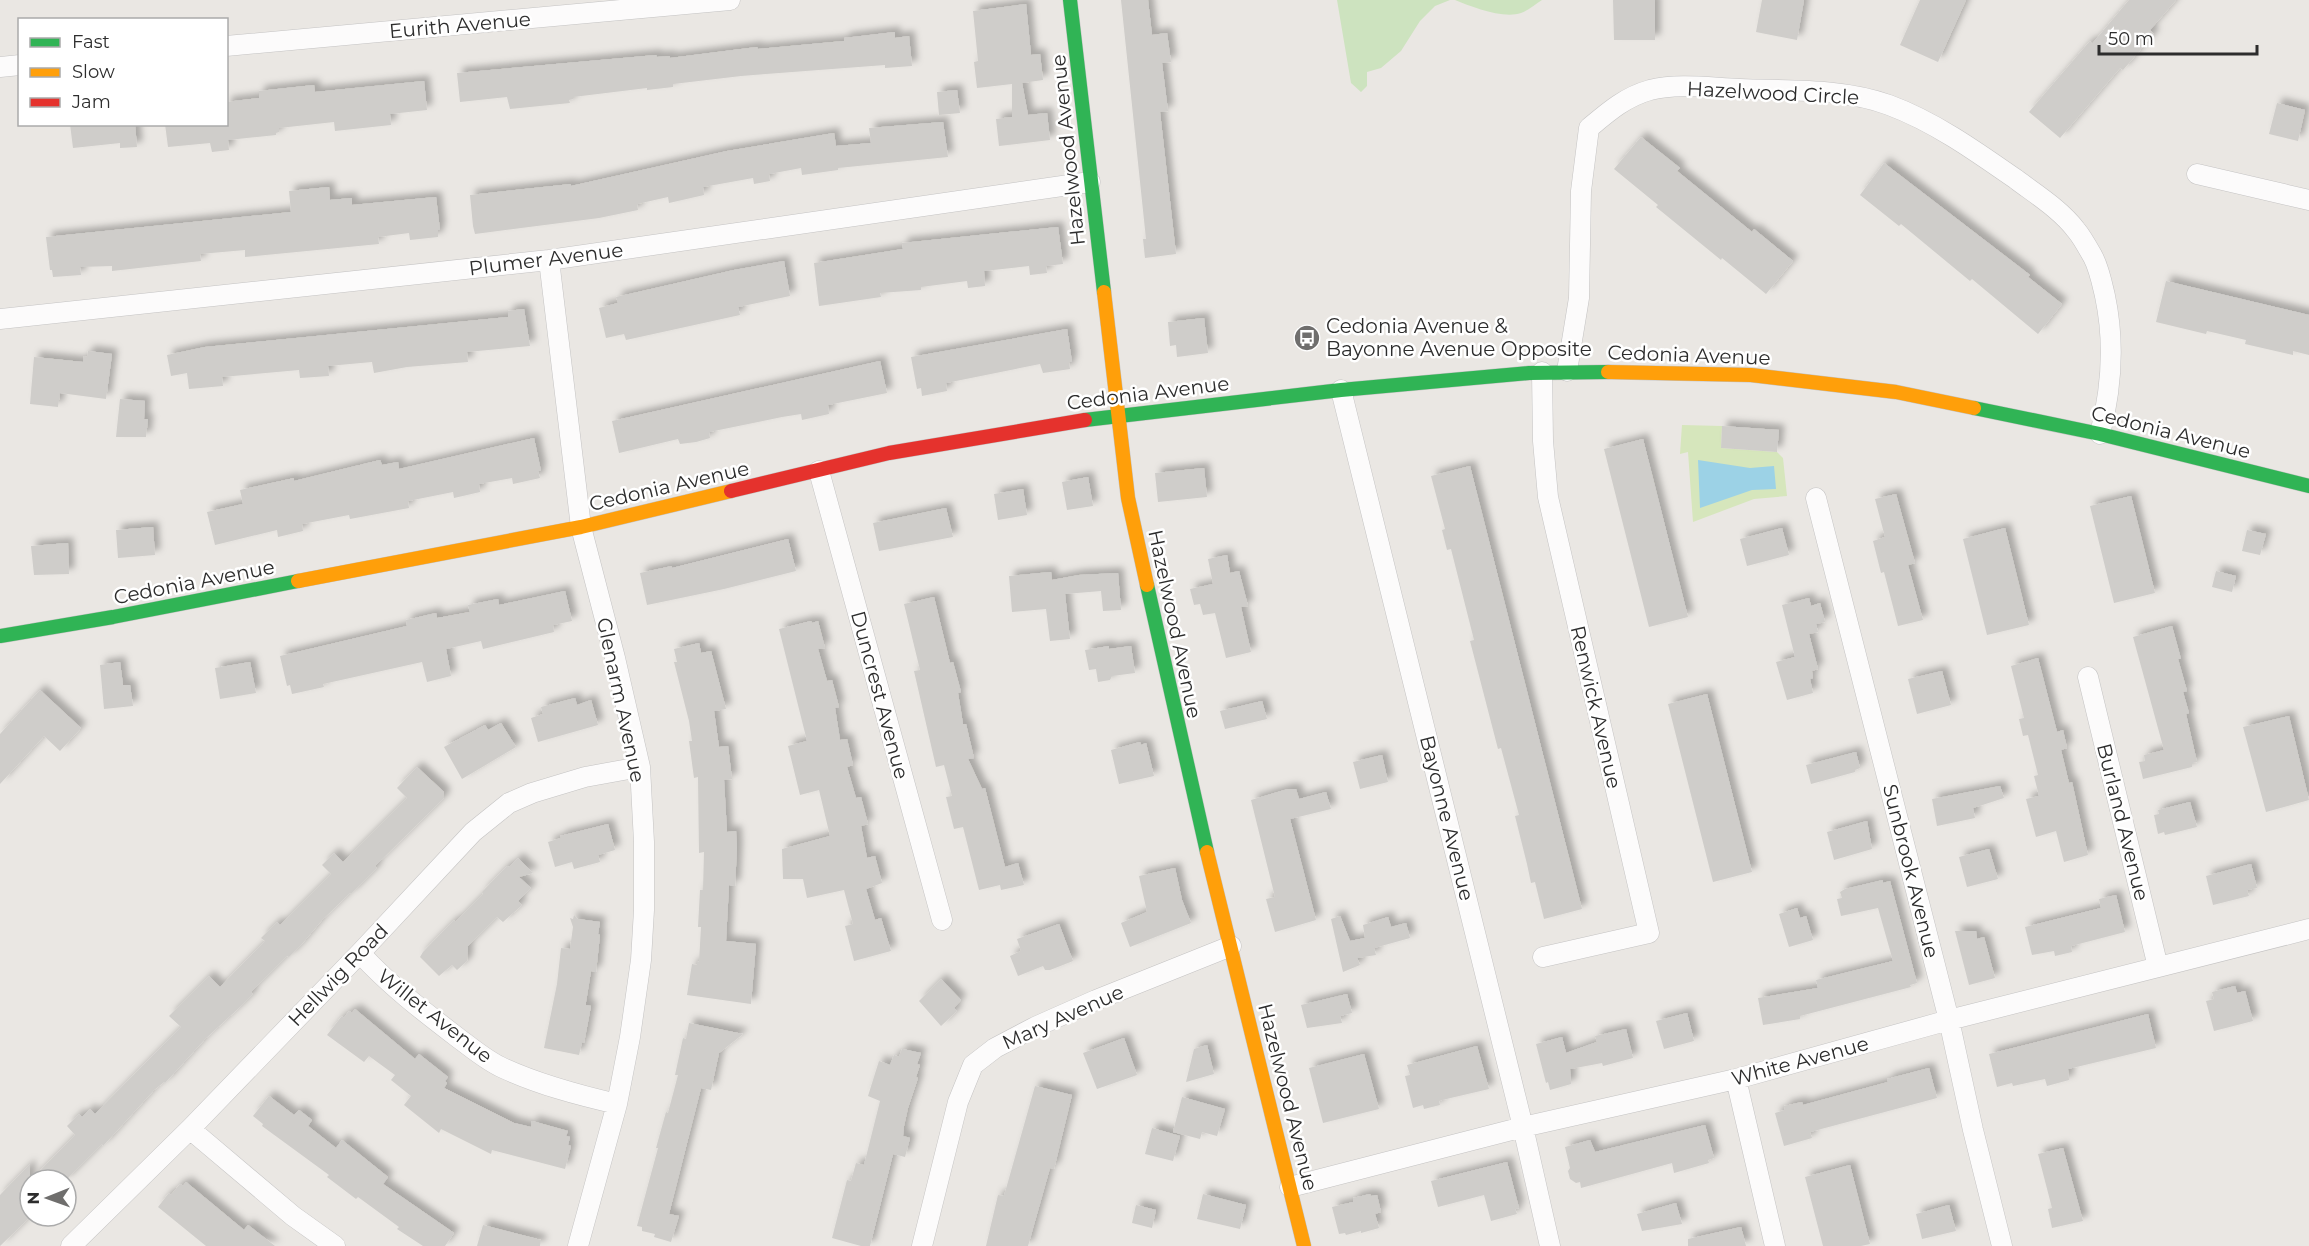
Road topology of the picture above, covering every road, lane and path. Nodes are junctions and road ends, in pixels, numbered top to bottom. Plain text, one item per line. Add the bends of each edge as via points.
1 (730, 0) edge
2 (1070, 0) edge
3 (228, 46) edge
4 (18, 65) edge
5 (0, 67) edge
6 (2197, 174) dead end
7 (1090, 182) junction
8 (2309, 200) edge
9 (549, 260) junction
10 (0, 319) edge
11 (1567, 370) junction
12 (1542, 372) junction
13 (1341, 390) junction
14 (1119, 415) junction
15 (2100, 434) junction
16 (819, 471) junction
17 (2309, 486) edge
18 (1816, 498) dead end
19 (581, 527) junction
20 (0, 636) edge
21 (2088, 677) dead end
22 (640, 767) junction
23 (942, 920) dead end
24 (2309, 929) edge
25 (1231, 946) junction
26 (360, 953) junction
27 (1543, 957) dead end
28 (2158, 967) junction
29 (1949, 1020) junction
30 (1736, 1078) junction
31 (616, 1104) junction
32 (1523, 1127) junction
33 (190, 1129) junction
34 (1290, 1187) junction
35 (71, 1246) edge
36 (335, 1246) edge
37 (578, 1246) edge
38 (922, 1246) edge
39 (1304, 1246) edge
40 (1550, 1246) edge
41 (1775, 1246) edge
42 (2002, 1246) edge

1 - 3 street, Eurith Avenue
2 - 7 street, Hazelwood Avenue
4 - 5 street
6 - 8 street
7 - 9 street, Plumer Avenue
7 - 14 street, Hazelwood Avenue
9 - 10 street, Plumer Avenue
9 - 19 street, Glenarm Avenue
11 - 12 street, Cedonia Avenue
11 - 15 street, Cedonia Avenue via 1750,375 1806,381 1896,392
11 - 15 street, Hazelwood Circle via 1579,298 1581,190 1589,128 1615,106 1652,90 1687,87 1822,92 1870,99 1921,119 1971,148 2049,204 2076,229 2094,259 2110,321 2108,405
12 - 13 street, Cedonia Avenue
12 - 27 street, Renwick Avenue via 1542,441 1548,497 1648,933
13 - 14 street, Cedonia Avenue
13 - 32 street, Bayonne Avenue
14 - 16 street, Cedonia Avenue via 889,453
14 - 25 street, Hazelwood Avenue via 1123,469 1139,555
15 - 17 street, Cedonia Avenue
16 - 19 street, Cedonia Avenue
16 - 23 street, Duncrest Avenue
18 - 29 street, Sunbrook Avenue
19 - 20 street, Cedonia Avenue
19 - 22 street, Glenarm Avenue
21 - 28 street, Burland Avenue
22 - 26 street, Hellwig Road via 556,784 509,803 473,832
22 - 31 street, Glenarm Avenue via 644,910 630,1037
24 - 28 street, White Avenue
25 - 34 street, Hazelwood Avenue
25 - 38 street, Mary Avenue via 1035,1027 973,1065 958,1102
26 - 31 street, Willet Avenue via 406,997 501,1067 558,1090
26 - 33 street, Hellwig Road
28 - 29 street, White Avenue
29 - 30 street, White Avenue
29 - 42 street, Sunbrook Avenue
30 - 32 street, White Avenue
30 - 41 street
31 - 37 street, Glenarm Avenue
32 - 34 street, White Avenue
32 - 40 street, Bayonne Avenue
33 - 35 street, Hellwig Road
33 - 36 street via 293,1216
34 - 39 street, Hazelwood Avenue

